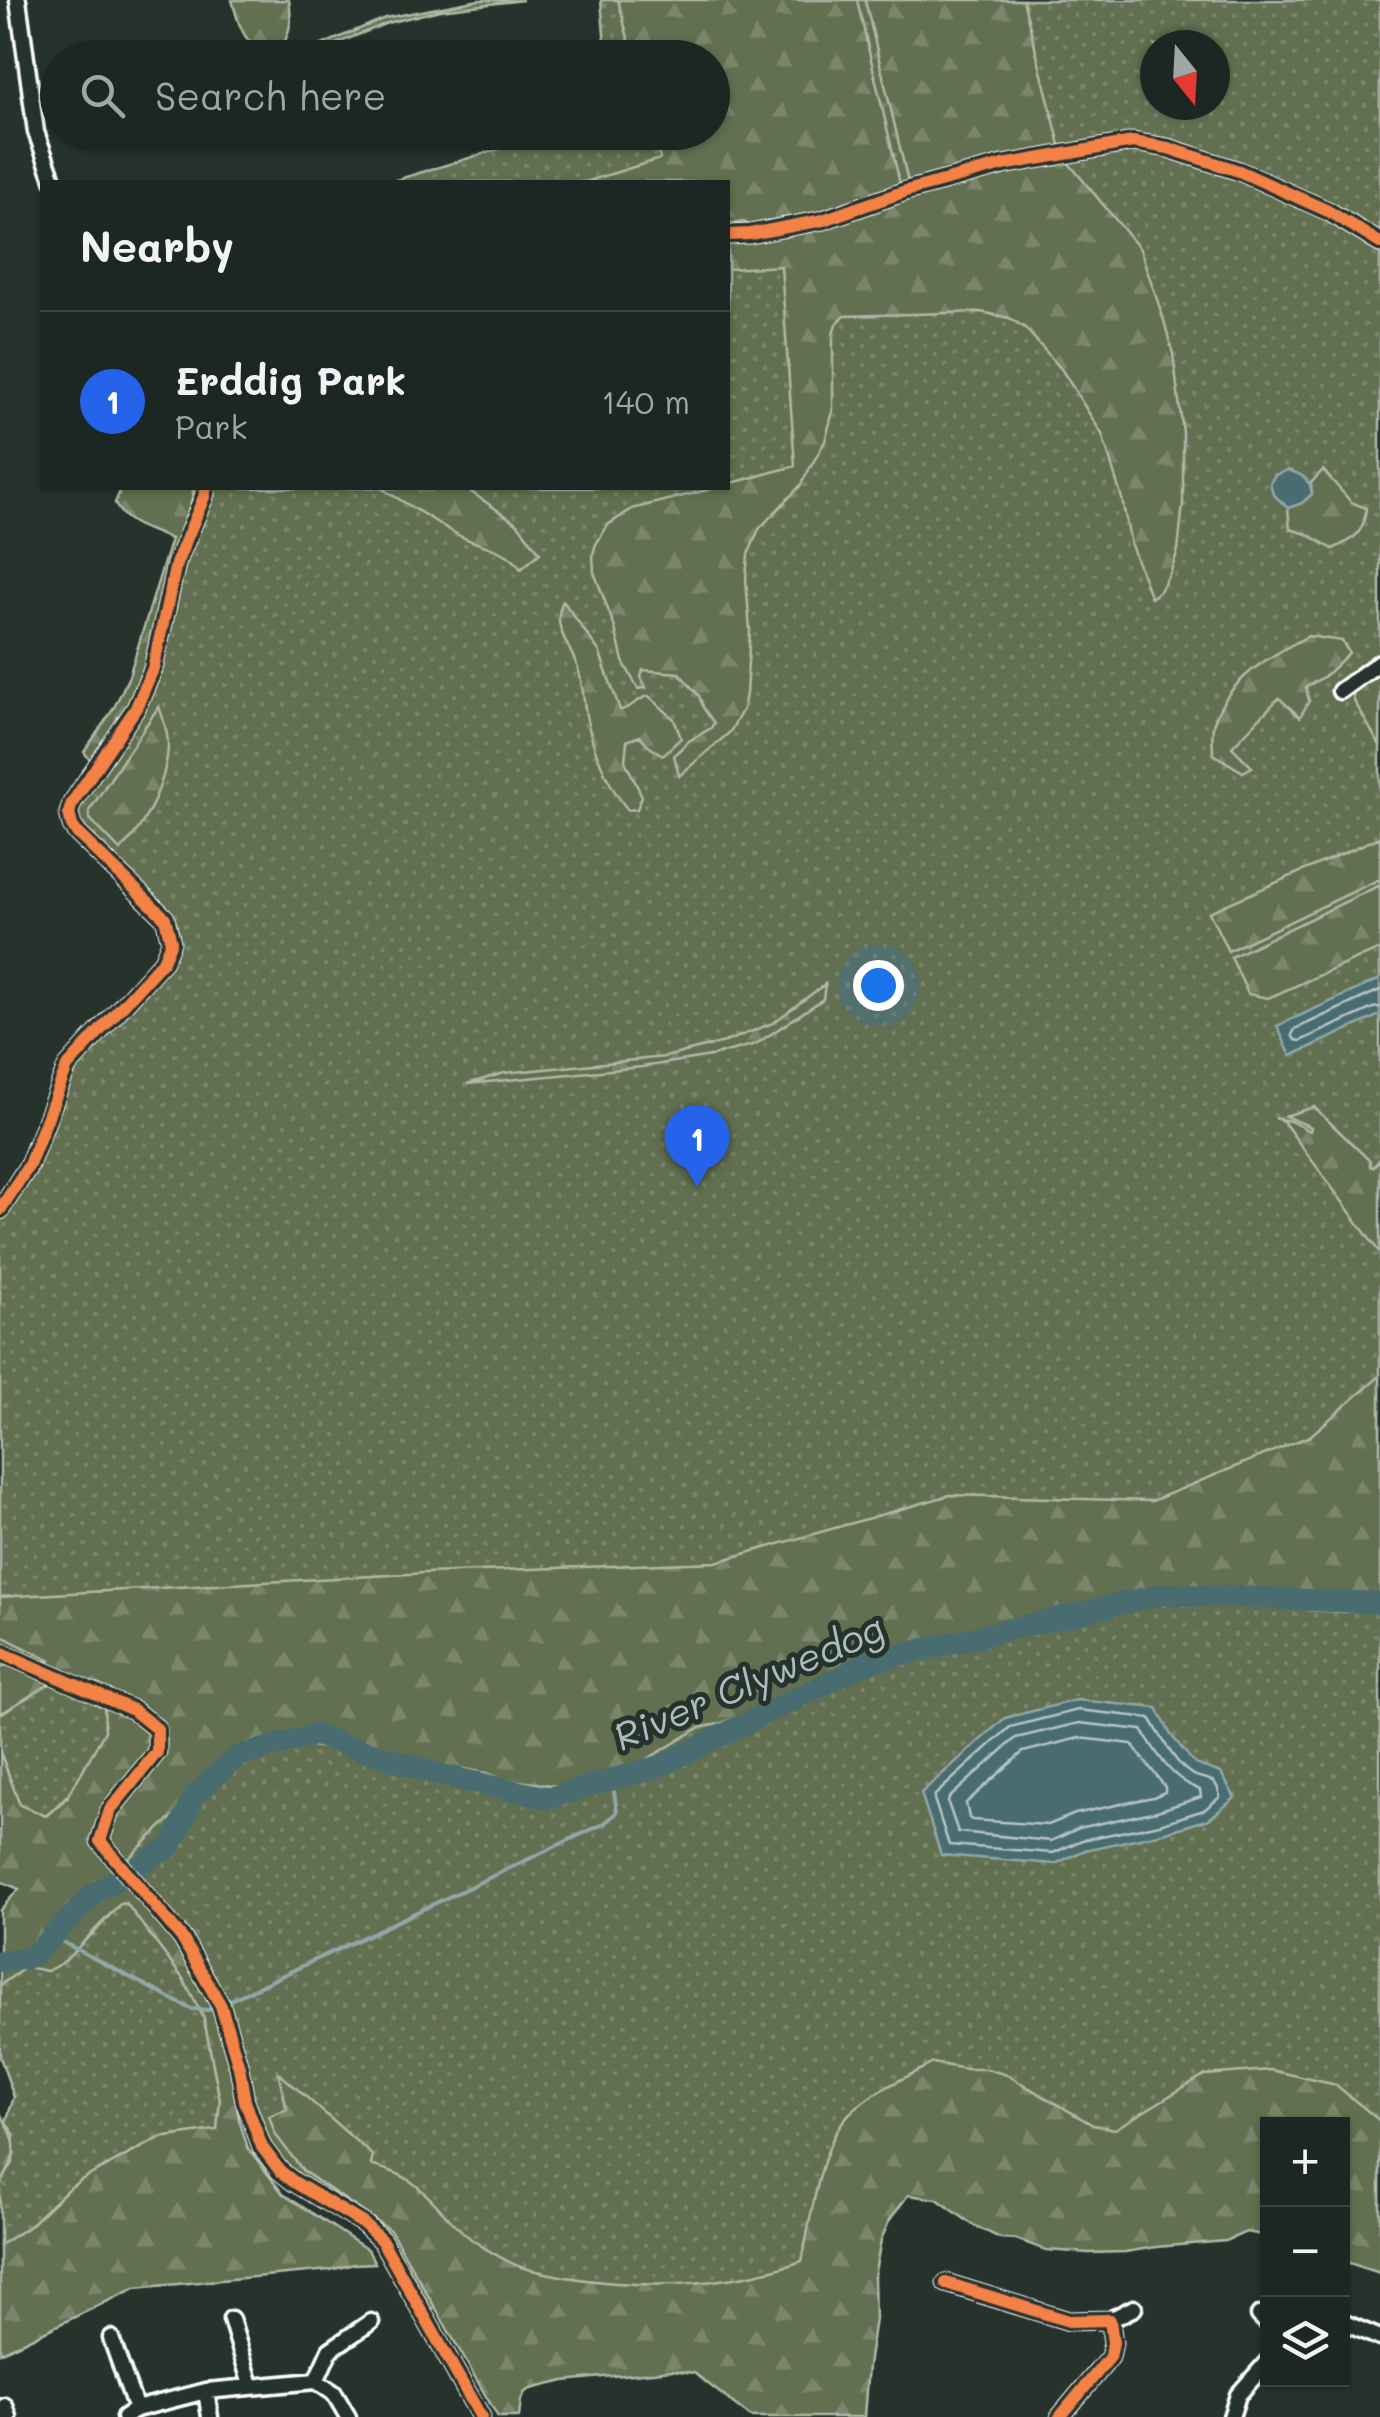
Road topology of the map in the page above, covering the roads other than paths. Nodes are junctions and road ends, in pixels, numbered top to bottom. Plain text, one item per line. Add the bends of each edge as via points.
1 (18, 0) edge
2 (40, 143) edge
3 (42, 150) edge
4 (53, 180) edge
5 (730, 235) edge
6 (1380, 243) edge
7 (206, 490) edge
8 (1380, 662) edge
9 (1340, 691) dead end
10 (0, 1210) edge
11 (0, 1652) edge
12 (946, 2284) dead end
13 (1134, 2308) dead end
14 (231, 2319) dead end
15 (1110, 2320) junction
16 (371, 2322) dead end
17 (1350, 2325) edge
18 (112, 2338) dead end
19 (1380, 2338) edge
20 (1260, 2371) edge
21 (316, 2381) junction
22 (252, 2385) junction
23 (206, 2391) junction
24 (130, 2413) edge
25 (210, 2417) edge
26 (348, 2417) edge
27 (480, 2417) edge
28 (1060, 2417) edge
29 (1231, 2417) edge

1 - 2 street
3 - 4 street
5 - 6 street via 822,220 1003,164 1133,142 1239,171
7 - 10 street via 176,564 142,695 69,813 78,834 165,918 170,942 163,961 68,1067 29,1164
8 - 9 street
11 - 27 street via 132,1710 157,1730 157,1752 110,1810 100,1841 182,1938 220,2003 262,2148 294,2182 382,2241
12 - 15 street via 1069,2321
13 - 15 street
14 - 22 street
15 - 28 street via 1110,2357
16 - 21 street via 330,2350
17 - 19 street
18 - 24 street
20 - 29 street via 1238,2394
21 - 22 street
21 - 26 street via 334,2393
22 - 23 street
23 - 24 street
23 - 25 street

